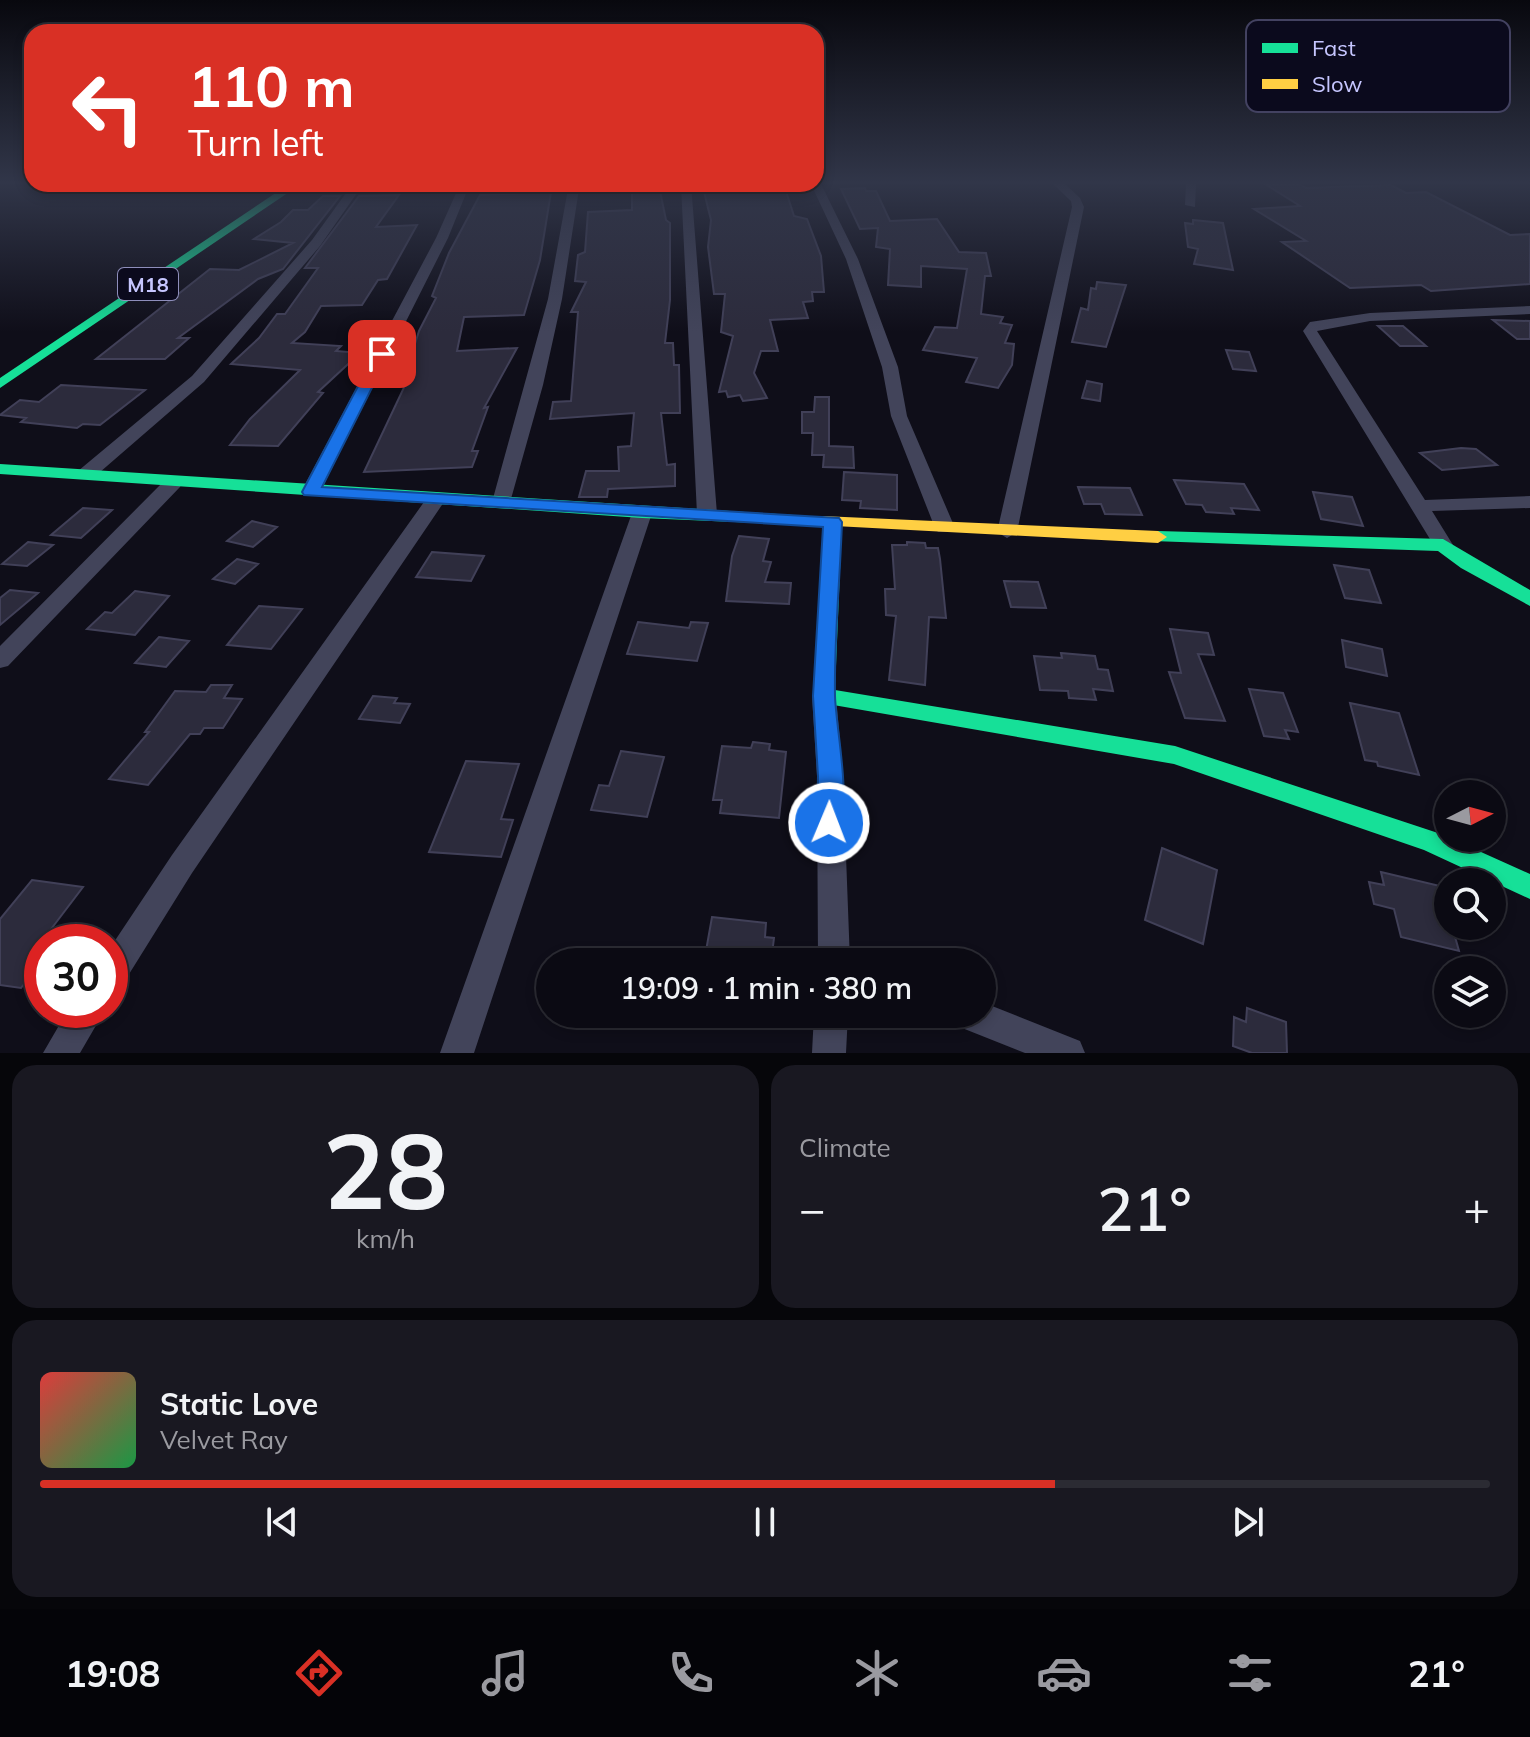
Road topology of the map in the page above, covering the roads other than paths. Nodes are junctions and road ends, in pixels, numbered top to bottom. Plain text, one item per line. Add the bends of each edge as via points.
1 (221, 233) edge
2 (323, 233) edge
3 (444, 233) edge
4 (566, 233) edge
5 (689, 233) edge
6 (840, 233) edge
7 (1072, 233) edge
8 (1530, 310) edge
9 (9, 371) edge
10 (0, 384) edge
11 (0, 470) edge
12 (85, 475) junction
13 (173, 483) junction
14 (311, 492) junction
15 (436, 499) junction
16 (502, 502) junction
17 (1530, 502) edge
18 (1420, 506) junction
19 (642, 513) junction
20 (707, 514) junction
21 (833, 522) junction
22 (945, 528) junction
23 (1007, 532) junction
24 (1443, 545) junction
25 (1530, 599) edge
26 (0, 660) edge
27 (824, 696) junction
28 (1530, 887) edge
29 (128, 948) edge
30 (835, 948) edge
31 (996, 1025) edge
32 (76, 1028) edge
33 (830, 1028) edge
34 (60, 1053) edge
35 (457, 1053) edge
36 (829, 1053) edge
37 (1068, 1053) edge

1 - 9 street, M18
2 - 12 street via 198,379
3 - 14 street
4 - 16 street via 552,314
5 - 20 street
6 - 22 street via 890,367 899,416
7 - 23 street
8 - 18 street via 1370,317 1315,325 1310,331
9 - 10 street, M18
11 - 12 street
12 - 13 street
13 - 14 street
13 - 26 street
14 - 15 street
15 - 16 street
15 - 29 street
16 - 19 street
17 - 18 street
18 - 24 street
19 - 20 street
19 - 35 street
20 - 21 street
21 - 22 street
21 - 27 street
22 - 23 street
23 - 24 street
24 - 25 street
27 - 28 street via 1175,755 1432,842
27 - 30 street
31 - 37 street
32 - 34 street
33 - 36 street

